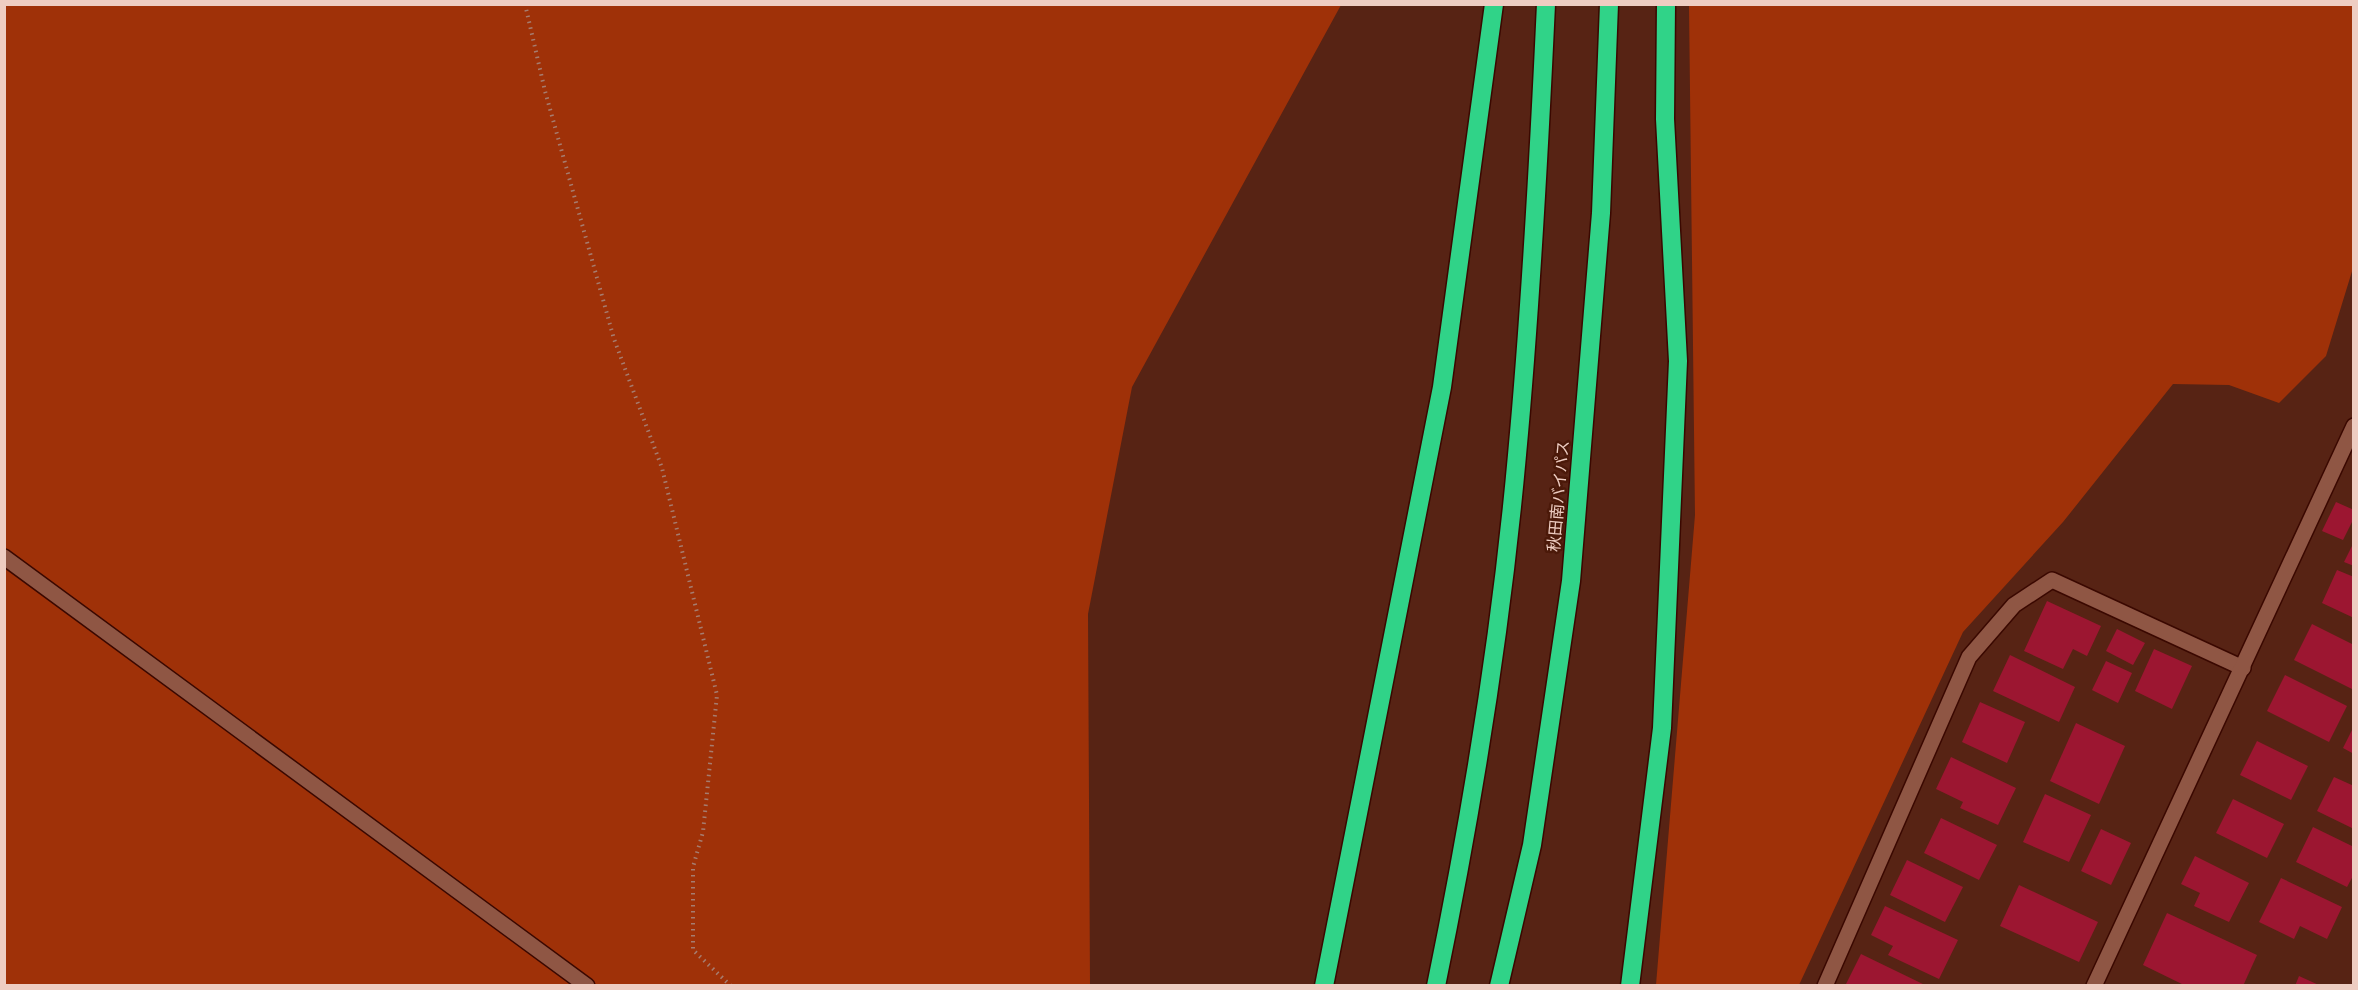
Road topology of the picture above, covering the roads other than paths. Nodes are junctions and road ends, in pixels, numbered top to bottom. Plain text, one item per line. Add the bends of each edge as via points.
1 (1494, 4) edge
2 (1546, 4) edge
3 (1609, 4) edge
4 (1666, 4) edge
5 (2354, 426) edge
6 (4, 557) edge
7 (2243, 668) junction
8 (587, 986) edge
9 (1323, 986) edge
10 (1436, 986) edge
11 (1499, 986) edge
12 (1630, 986) edge
13 (1825, 986) edge
14 (2094, 986) edge

1 - 9 highway via 1442,387
2 - 10 highway via 1536,217 1517,457 1488,692
3 - 11 highway, 秋田南バイパス via 1601,213 1571,581 1532,845
4 - 12 highway via 1665,119 1678,362 1662,728
5 - 7 street
6 - 8 street
7 - 13 street via 2052,580 2014,605 1969,657
7 - 14 street

